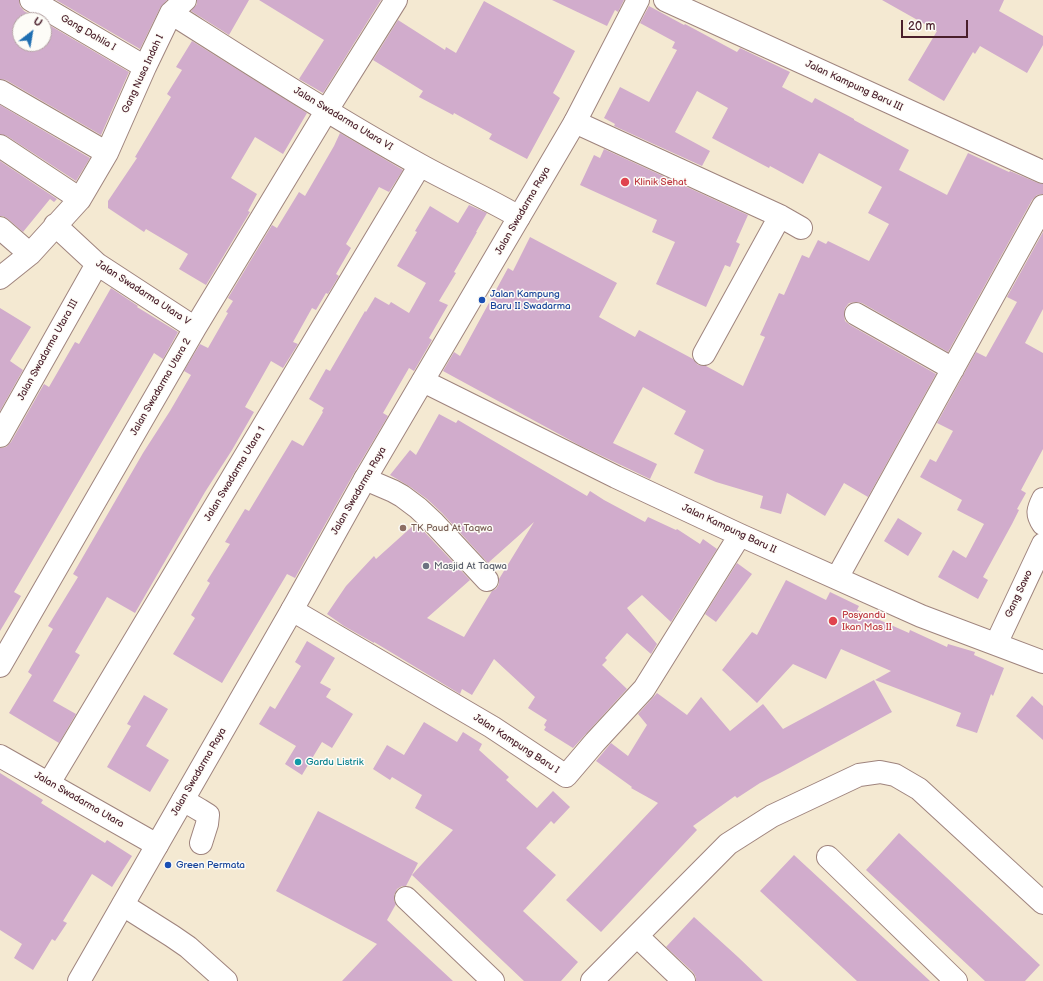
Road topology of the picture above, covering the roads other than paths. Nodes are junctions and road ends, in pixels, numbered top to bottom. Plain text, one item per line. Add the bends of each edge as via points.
1 (31, 0) edge
2 (396, 0) edge
3 (638, 0) edge
4 (665, 0) edge
5 (178, 7) edge
6 (145, 67) junction
7 (0, 91) edge
8 (327, 110) junction
9 (575, 122) junction
10 (0, 146) edge
11 (107, 153) junction
12 (420, 165) junction
13 (1043, 172) edge
14 (80, 199) junction
15 (1043, 206) edge
16 (780, 216) junction
17 (519, 217) junction
18 (55, 225) junction
19 (0, 228) edge
20 (802, 228) dead end
21 (30, 254) junction
22 (97, 264) junction
23 (0, 278) edge
24 (856, 314) dead end
25 (196, 328) junction
26 (704, 354) dead end
27 (953, 369) junction
28 (423, 381) junction
29 (0, 436) edge
30 (365, 479) junction
31 (1043, 499) edge
32 (1043, 524) edge
33 (740, 535) junction
34 (1043, 544) edge
35 (837, 578) junction
36 (487, 580) dead end
37 (292, 610) junction
38 (996, 644) junction
39 (1043, 662) edge
40 (0, 666) edge
41 (0, 756) edge
42 (49, 783) junction
43 (183, 800) junction
44 (201, 843) dead end
45 (157, 845) junction
46 (828, 857) dead end
47 (406, 898) dead end
48 (1043, 903) edge
49 (119, 911) junction
50 (637, 936) junction
51 (224, 979) edge
52 (79, 981) edge
53 (493, 981) edge
54 (592, 981) edge
55 (684, 981) edge
56 (956, 981) edge

1 - 6 street, Gang Dahlia I
2 - 8 street, Jalan Swadarma Utara 2
3 - 9 street, Jalan Swadarma Raya
4 - 13 street, Jalan Kampung Baru III
5 - 6 street, Gang Nusa Indah I
5 - 8 street, Jalan Swadarma Utara VI
6 - 11 street, Gang Nusa Indah I
7 - 11 street
8 - 12 street, Jalan Swadarma Utara VI
8 - 25 street, Jalan Swadarma Utara 2
9 - 16 street
9 - 17 street, Jalan Swadarma Raya
10 - 14 street
11 - 14 street, Gang Nusa Indah I
12 - 17 street, Jalan Swadarma Utara VI
12 - 42 street, Jalan Swadarma Utara 1
14 - 18 street, Gang Nusa Indah I
15 - 27 street
16 - 20 street
16 - 26 street
17 - 28 street, Jalan Swadarma Raya
18 - 21 street, Gang Nusa Indah I
18 - 22 street, Jalan Swadarma Utara V
19 - 21 street
21 - 23 street, Gang Nusa Indah I
22 - 25 street, Jalan Swadarma Utara V
22 - 29 street, Jalan Swadarma Utara III
24 - 27 street
25 - 40 street, Jalan Swadarma Utara 2
27 - 35 street
28 - 30 street, Jalan Swadarma Raya
28 - 33 street, Jalan Kampung Baru II via 616,477
30 - 36 street via 393,491 418,508
30 - 37 street, Jalan Swadarma Raya
31 - 32 street via 1038,512
33 - 35 street, Jalan Kampung Baru II
33 - 37 street, Jalan Kampung Baru I via 644,689 566,776 492,727
34 - 38 street, Gang Sawo
35 - 38 street, Jalan Kampung Baru II via 921,616
37 - 43 street, Jalan Swadarma Raya
38 - 39 street, Jalan Kampung Baru II
41 - 42 street, Jalan Swadarma Utara
42 - 45 street, Jalan Swadarma Utara
43 - 44 street via 208,815
43 - 45 street, Jalan Swadarma Raya
45 - 49 street, Jalan Swadarma Raya
46 - 56 street
47 - 53 street
48 - 50 street via 919,789 895,775 880,772 859,775 772,816 728,844
49 - 51 street via 164,948
49 - 52 street, Jalan Swadarma Raya
50 - 54 street
50 - 55 street

